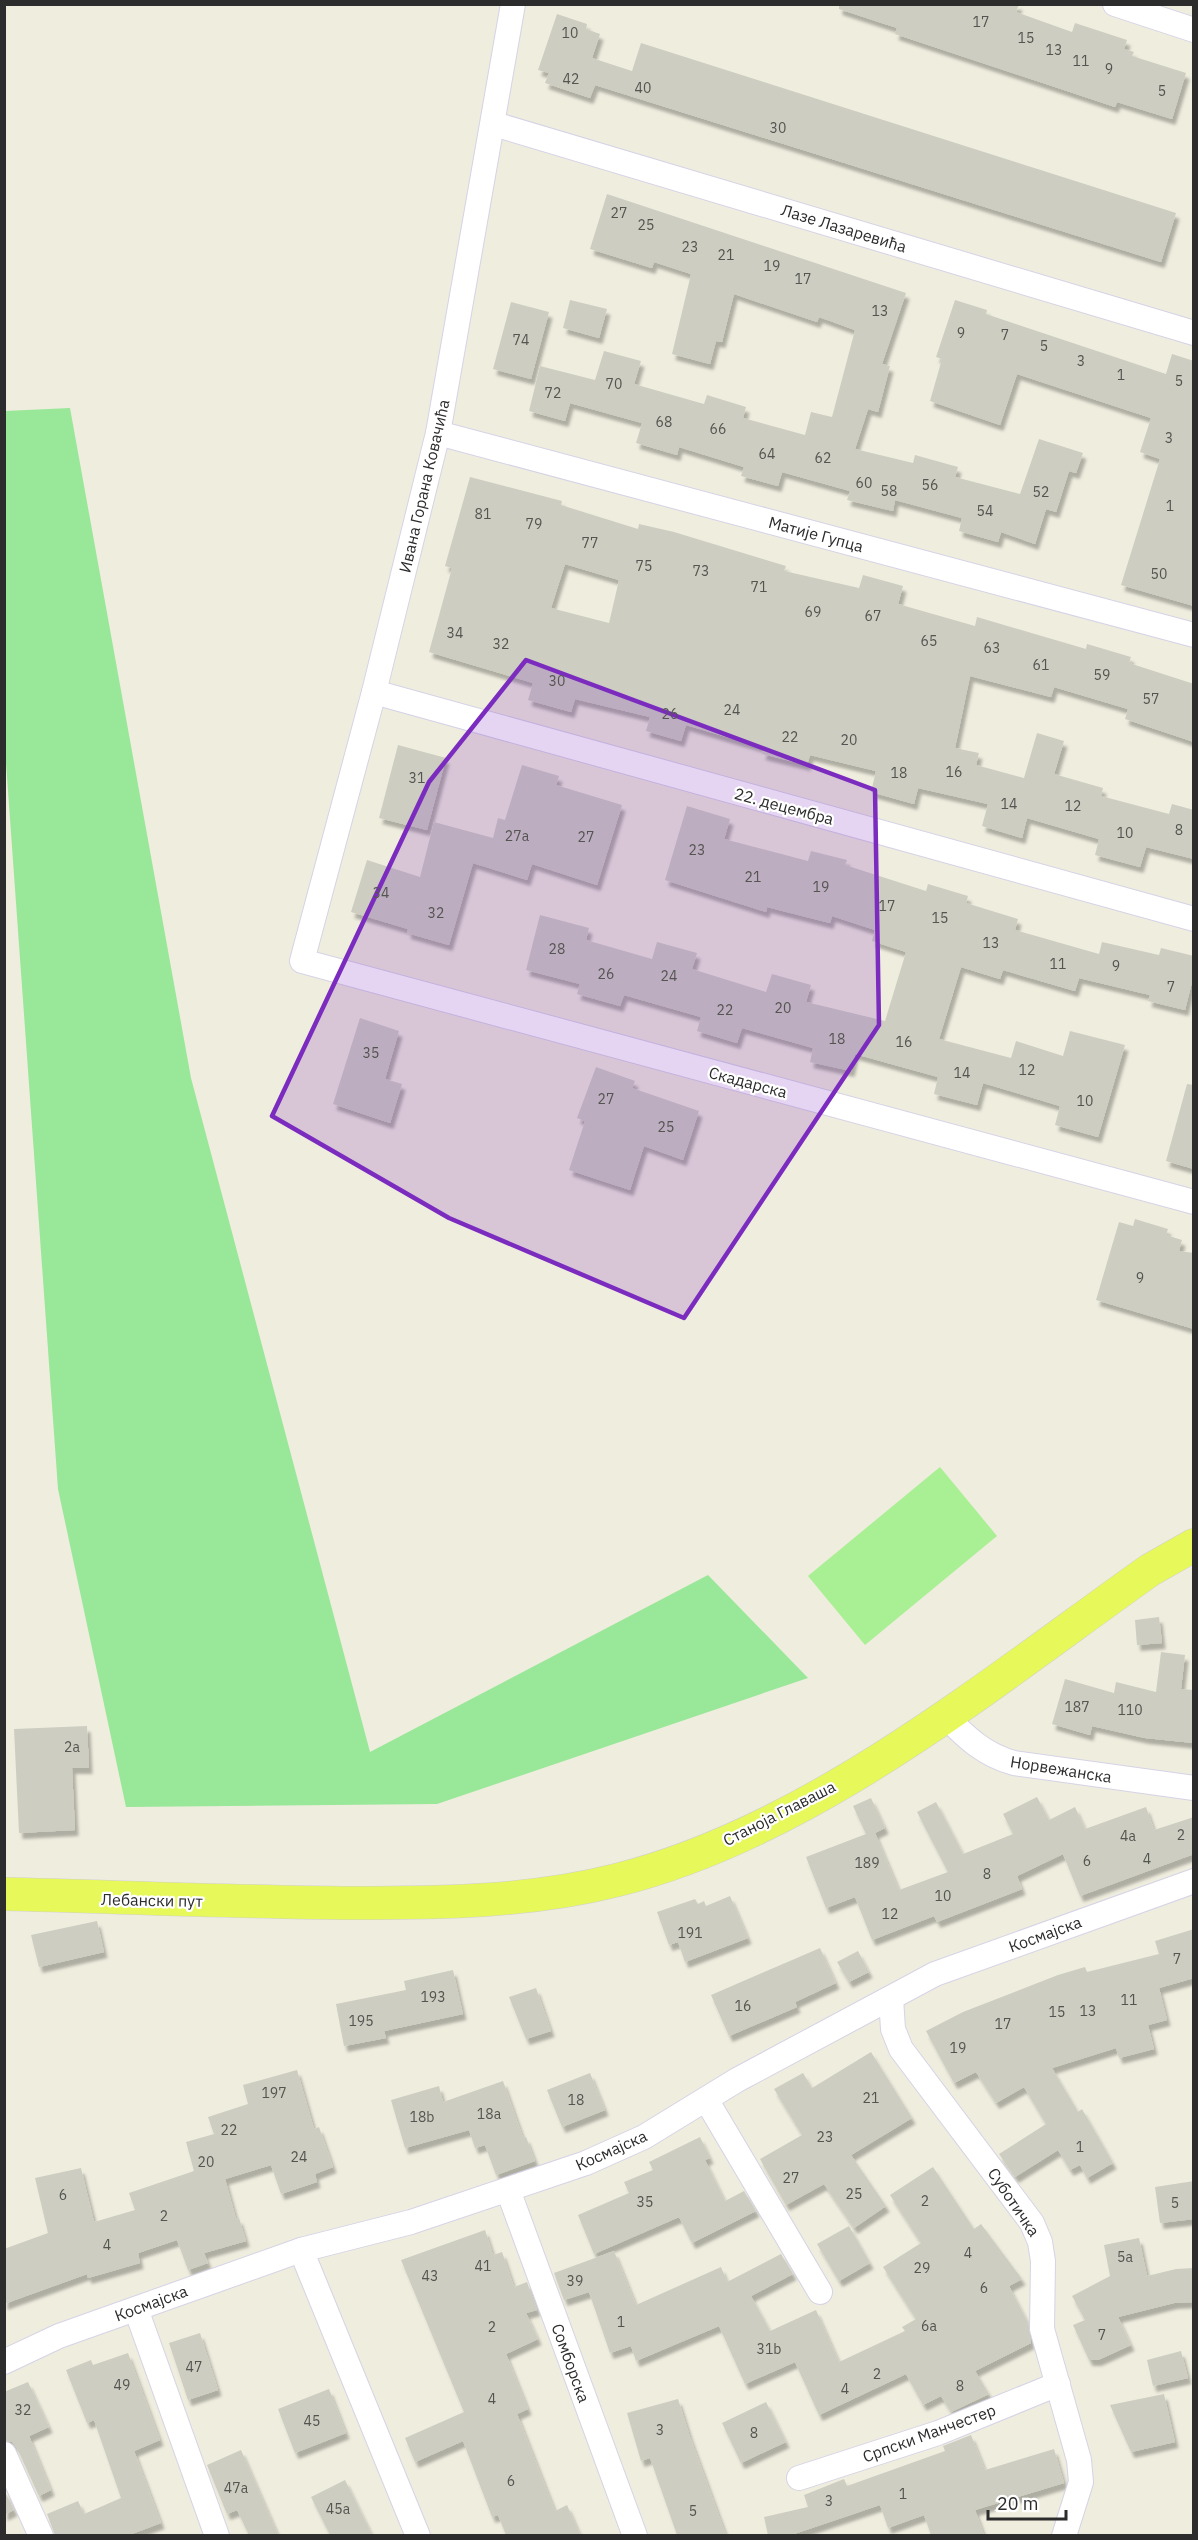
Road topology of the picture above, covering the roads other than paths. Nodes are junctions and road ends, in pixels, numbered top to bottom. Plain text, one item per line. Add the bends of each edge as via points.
1 (513, 4) edge
2 (1115, 4) edge
3 (1194, 30) edge
4 (494, 124) junction
5 (1194, 333) edge
6 (438, 433) junction
7 (1194, 635) edge
8 (374, 692) junction
9 (1194, 919) edge
10 (302, 961) joint
11 (1194, 1202) edge
12 (1194, 1545) edge
13 (945, 1716) junction
14 (1194, 1788) edge
15 (1194, 1881) edge
16 (4, 1894) edge
17 (300, 1903) joint
18 (891, 1998) junction
19 (707, 2101) junction
20 (508, 2190) junction
21 (301, 2250) junction
22 (820, 2292) dead end
23 (136, 2309) junction
24 (4, 2362) edge
25 (1058, 2384) junction
26 (4, 2454) edge
27 (799, 2478) dead end
28 (41, 2535) edge
29 (217, 2535) edge
30 (418, 2535) edge
31 (635, 2535) edge
32 (1064, 2535) edge

1 - 4 street, Ивана Горана Ковачића
2 - 3 street
4 - 5 street, Лазе Лазаревића
4 - 6 street, Ивана Горана Ковачића
6 - 7 street, Матије Гупца
6 - 8 street, Ивана Горана Ковачића
8 - 9 street, 22. децембра
8 - 10 street, Ивана Горана Ковачића
10 - 11 street, Скадарска
12 - 13 main road, Станоја Главаша via 1150,1570
13 - 14 street, Норвежанска via 972,1743 995,1758 1014,1764
13 - 17 main road, Станоја Главаша via 884,1756 755,1829 617,1880 548,1893 437,1903
15 - 18 street, Космајска via 935,1974
16 - 17 main road, Лебански пут
18 - 19 street, Космајска via 737,2080
18 - 25 street, Суботичка via 893,2029 901,2049 1032,2223 1041,2242 1042,2329
19 - 20 street, Космајска via 644,2137 586,2163
19 - 22 street
20 - 21 street, Космајска via 411,2222
20 - 31 street, Сомборска
21 - 23 street, Космајска
21 - 30 street
23 - 24 street, Космајска via 59,2336
23 - 29 street
25 - 27 street, Српски Манчестер via 938,2433
25 - 32 street, Суботичка via 1079,2460 1081,2482
26 - 28 street

